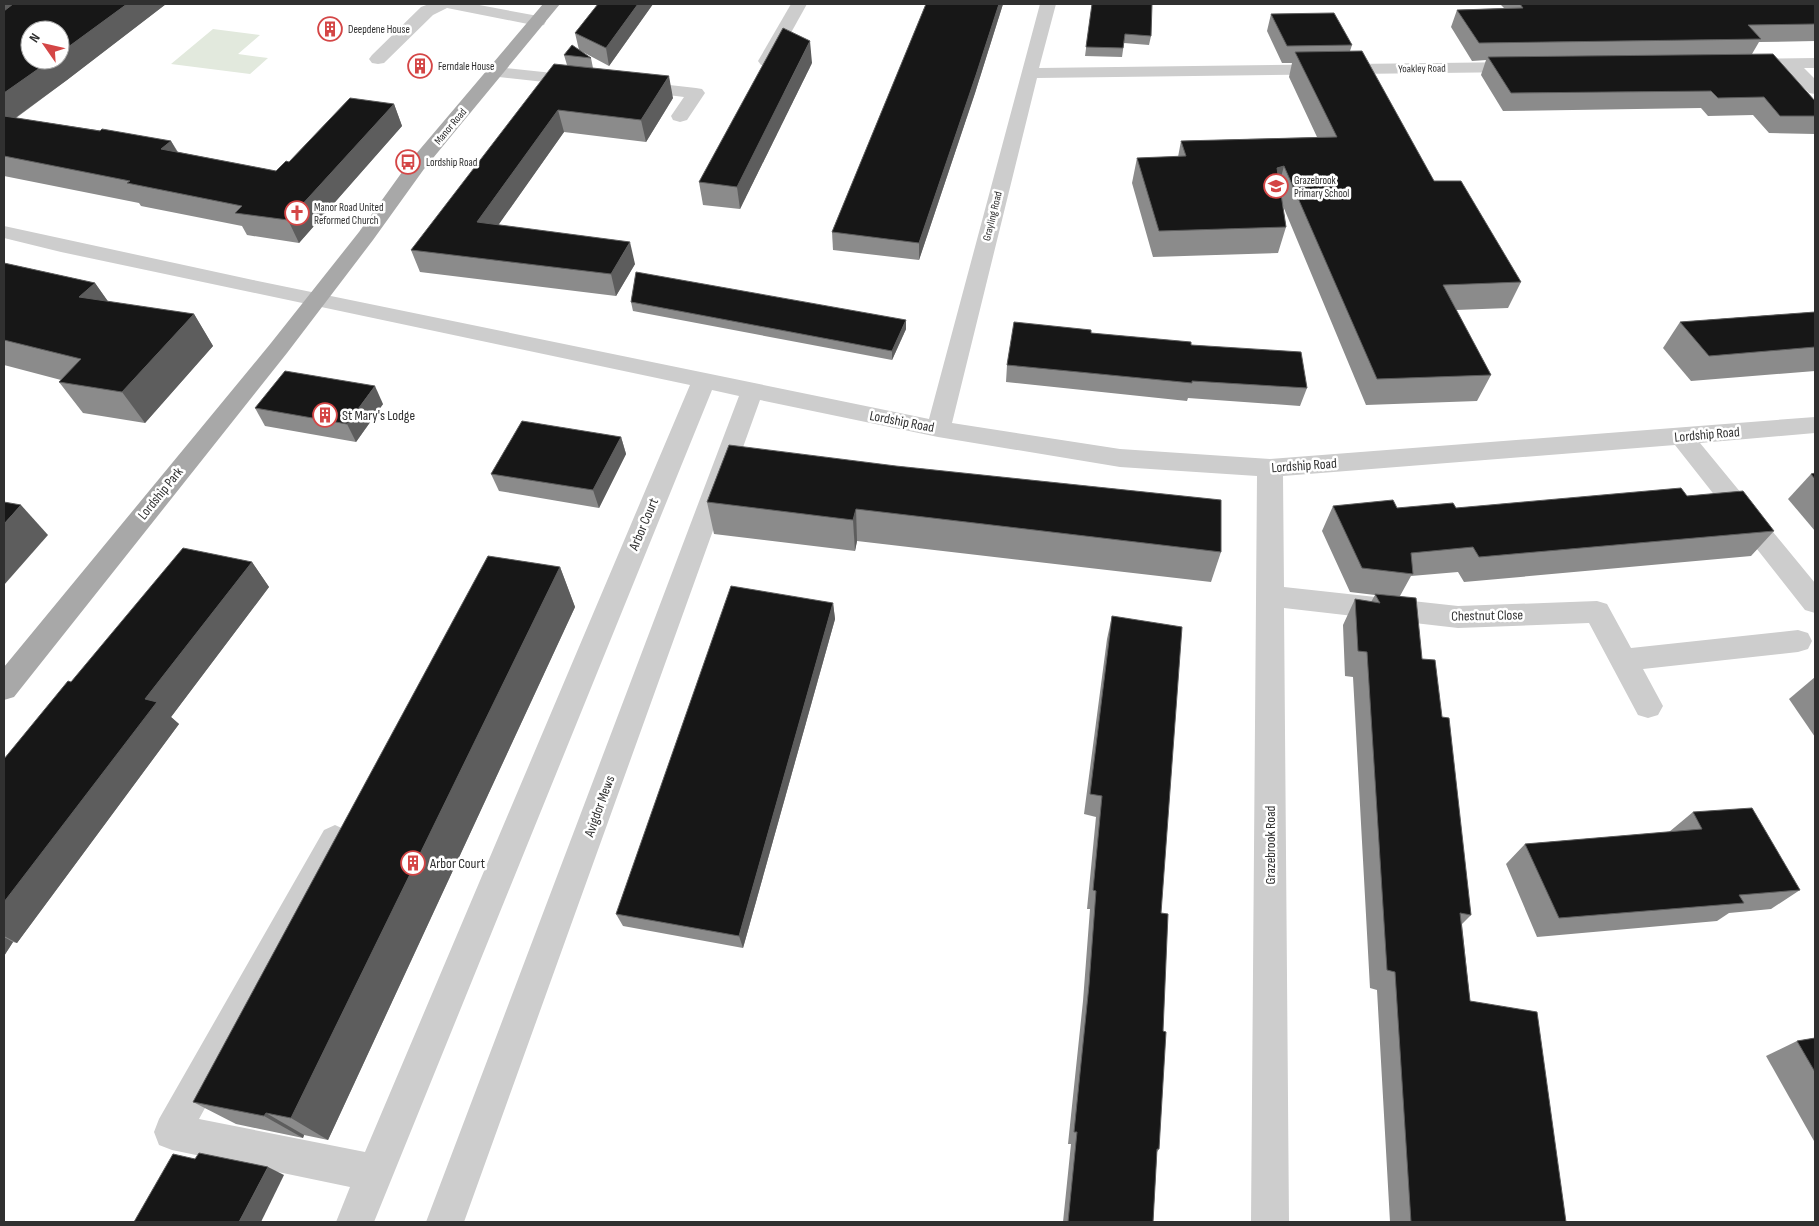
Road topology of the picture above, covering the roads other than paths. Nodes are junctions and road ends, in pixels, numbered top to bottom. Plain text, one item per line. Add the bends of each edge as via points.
1 (442, 4) edge
2 (450, 4) edge
3 (552, 4) edge
4 (799, 4) edge
5 (1048, 4) edge
6 (538, 20) junction
7 (378, 59) dead end
8 (1789, 63) junction
9 (1815, 63) edge
10 (1732, 64) edge
11 (1537, 67) edge
12 (496, 72) junction
13 (1028, 73) junction
14 (758, 78) edge
15 (600, 83) edge
16 (620, 85) edge
17 (1815, 89) edge
18 (680, 116) dead end
19 (4, 232) edge
20 (316, 299) junction
21 (704, 380) junction
22 (752, 391) junction
23 (1815, 425) edge
24 (938, 429) junction
25 (1682, 437) junction
26 (1270, 468) junction
27 (1270, 596) junction
28 (1815, 602) edge
29 (1798, 641) dead end
30 (1623, 660) junction
31 (4, 688) edge
32 (1648, 706) dead end
33 (350, 813) edge
34 (374, 1173) junction
35 (355, 1222) edge
36 (445, 1222) edge
37 (1270, 1222) edge

1 - 7 street via 427,11
2 - 6 street
3 - 6 main road, Manor Road
4 - 14 street
5 - 13 street, Grayling Road
6 - 12 main road, Manor Road
8 - 9 street
8 - 10 street
8 - 17 street
11 - 13 street, Yoakley Road
12 - 15 street
12 - 20 main road, Manor Road via 417,164
13 - 24 street, Grayling Road
16 - 18 street via 696,93
19 - 20 street, Lordship Road
20 - 21 street, Lordship Road
20 - 31 main road, Lordship Park
21 - 22 street, Lordship Road
21 - 34 street, Arbor Court
22 - 24 street, Lordship Road
22 - 36 street, Avigdor Mews
23 - 25 street, Lordship Road
24 - 26 street, Lordship Road via 1120,458
25 - 26 street, Lordship Road
25 - 28 street
26 - 27 street, Grazebrook Road
27 - 30 street, Chestnut Close via 1458,617 1598,612
27 - 37 street, Grazebrook Road
29 - 30 street
30 - 32 street, Chestnut Close
33 - 34 street via 172,1132
34 - 35 street, Arbor Court

